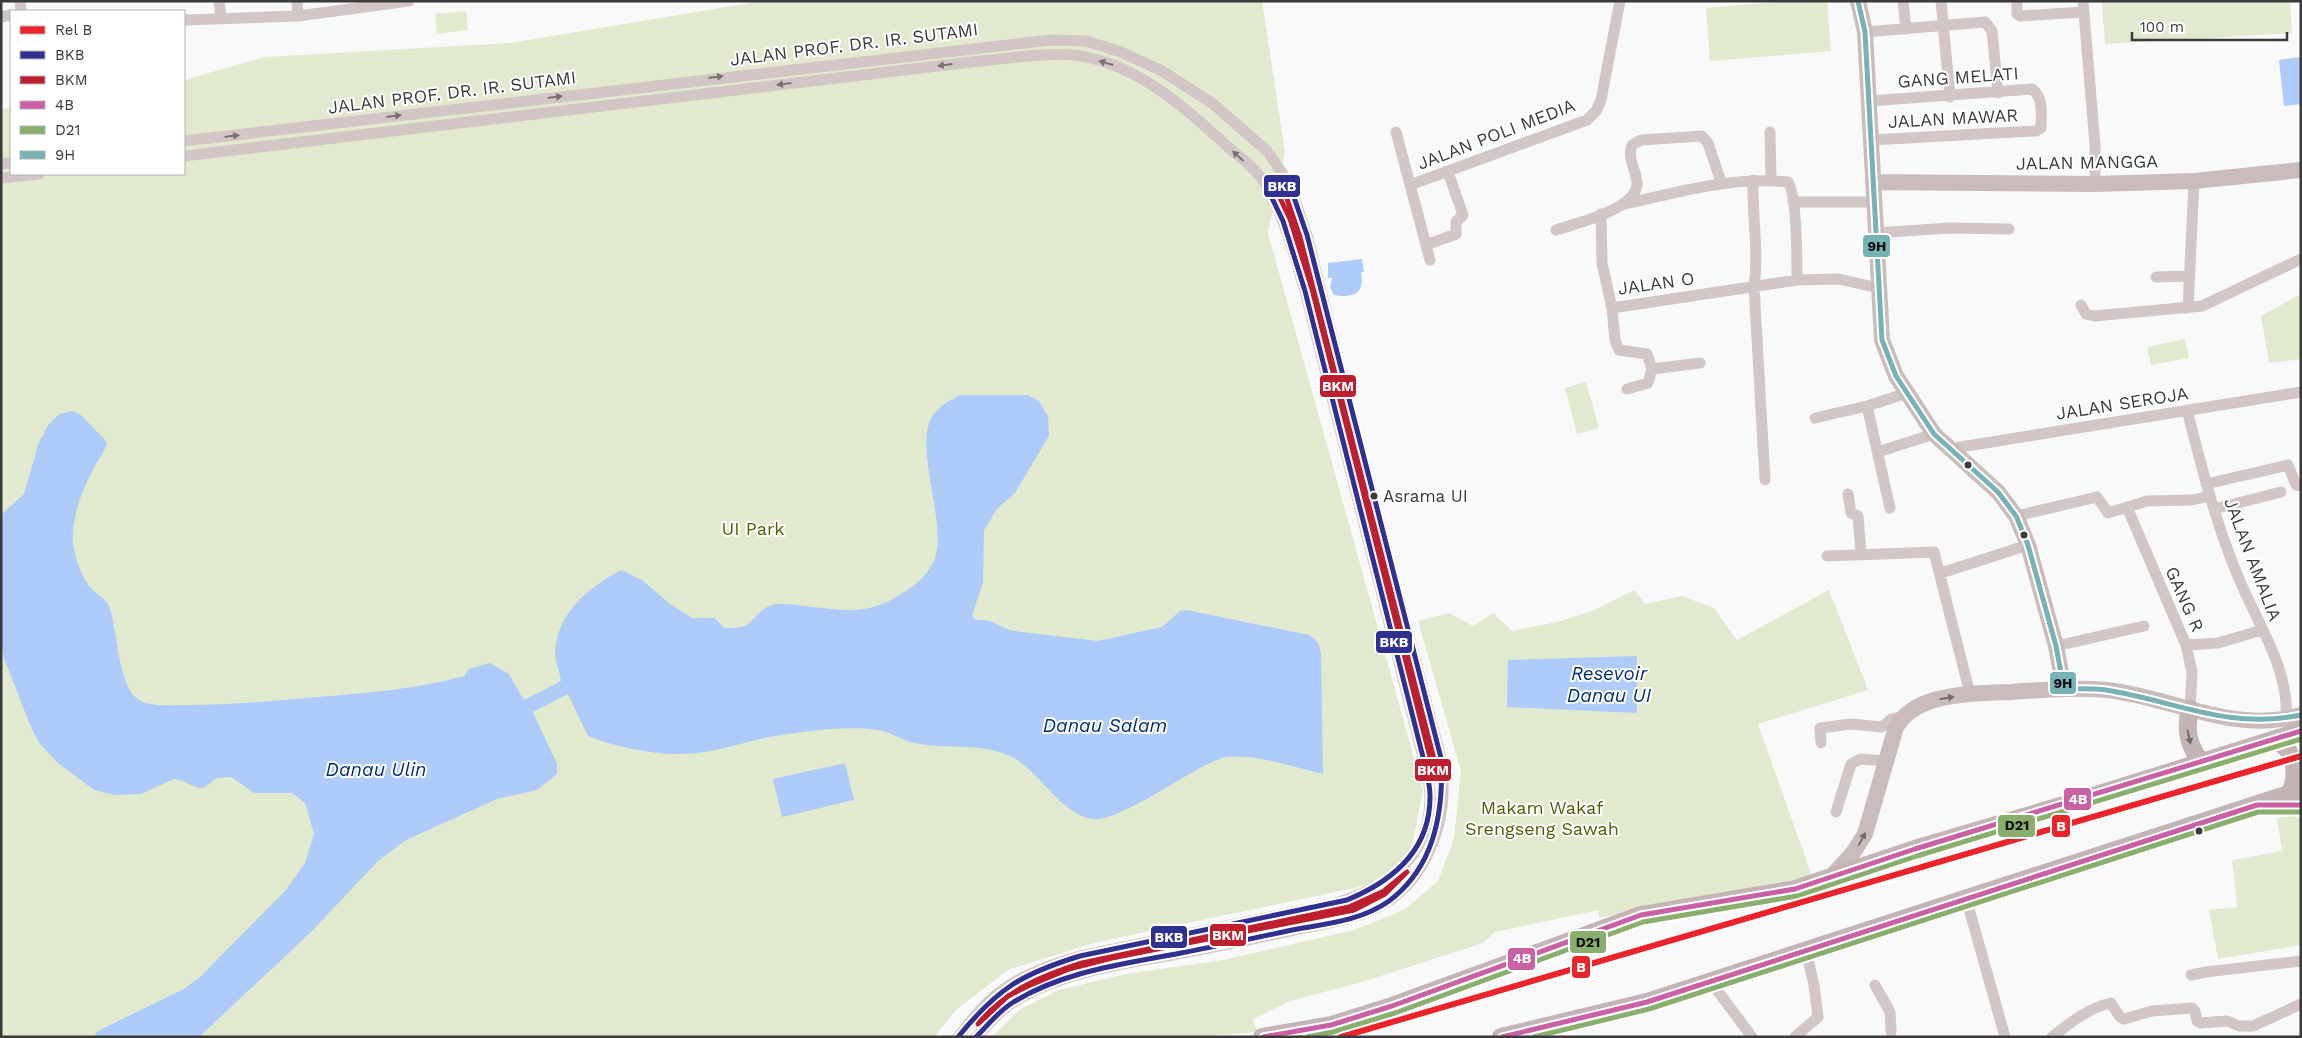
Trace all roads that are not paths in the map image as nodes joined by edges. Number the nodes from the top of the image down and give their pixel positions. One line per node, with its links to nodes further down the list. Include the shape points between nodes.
1 (219, 1): 13 (street)
2 (297, 1): 12 (street)
3 (409, 1): 12 (street)
4 (1620, 1): 28 (street, JALAN POLI MEDIA, via 1601,100 1596,111 1586,120)
5 (1858, 1): 17 (street)
6 (1903, 1): 16 (street)
7 (1941, 1): 15 (street)
8 (2017, 1): 11 (street, via 2018,15)
9 (2055, 1): 11 (street)
10 (2083, 7): 11 (street); 37 (street, via 2095,145)
11 (2056, 13)
12 (298, 16): 13 (street)
13 (221, 17): 14 (street)
14 (185, 20)
15 (1943, 26): 16 (street); 18 (street, via 1985,22 1992,30); 19 (street)
16 (1906, 29): 17 (street)
17 (1865, 32): 20 (street)
18 (1998, 93): 19 (street, GANG MELATI); 21 (street, GANG MELATI, via 2032,89 2038,93 2041,120)
19 (1950, 97): 20 (street, GANG MELATI)
20 (1868, 101): 24 (street)
21 (2036, 131): 24 (street, JALAN MAWAR)
22 (1396, 132): 38 (street, JALAN POLI MEDIA)
23 (1770, 132): 32 (street)
24 (1871, 140): 35 (street)
25 (185, 141): 36 (street, JALAN PROF. DR. IR. SUTAMI, one-way to 36, via 982,46 1086,41 1121,52 1162,71 1212,103 1267,151)
26 (185, 156): 39 (street, JALAN PROF. DR. IR. SUTAMI, one-way to 26, via 1257,173 1200,121 1154,86 1114,66 1080,56 1035,56 963,63)
27 (2301, 170): 33 (street, JALAN MANGGA)
28 (1448, 172): 38 (street, JALAN POLI MEDIA); 47 (street, via 1463,215 1456,222 1456,234)
29 (30, 175): 30 (street)
30 (1, 178)
31 (1753, 180): 32 (street); 34 (street); 53 (street)
32 (1771, 180): 40 (street, via 1788,182)
33 (2194, 181): 37 (street, JALAN MANGGA); 50 (street)
34 (1721, 182): 42 (street); 42 (street, via 1702,136 1640,140 1629,151 1637,184 1635,195)
35 (1873, 182): 37 (street, JALAN MANGGA); 41 (street)
36 (1289, 183): 39 (street); 87 (street, JALAN PROF. DR. IR. SUTAMI, via 1307,235)
37 (2095, 184)
38 (1410, 185): 47 (street)
39 (1269, 192): 88 (street, JALAN PROF. DR. IR. SUTAMI, via 1283,220 1305,291)
40 (1794, 202): 41 (street); 52 (street)
41 (1874, 202): 46 (street)
42 (1625, 204): 43 (street)
43 (1601, 214): 45 (street); 56 (street, JALAN O, via 1602,263)
44 (2009, 229): 46 (street, via 1950,228)
45 (1556, 230)
46 (1875, 233): 54 (street)
47 (1426, 245): 49 (street)
48 (2301, 259): 57 (street, via 2202,306)
49 (1430, 260)
50 (2190, 276): 51 (street); 57 (street)
51 (2156, 278)
52 (1797, 280): 53 (street, JALAN O); 54 (street, JALAN O, via 1839,279)
53 (1754, 286): 56 (street, JALAN O); 69 (street)
54 (1878, 288): 62 (street, via 1882,340 1894,373)
55 (2081, 305): 57 (street, via 2086,314 2094,316)
56 (1612, 308): 59 (street, via 1615,340 1620,350 1647,354)
57 (2188, 308)
58 (1700, 363): 59 (street)
59 (1652, 369): 60 (street, via 1648,383)
60 (1627, 389)
61 (2301, 392): 64 (street, JALAN SEROJA)
62 (1907, 393): 63 (street); 66 (street)
63 (1867, 406): 65 (street); 76 (street)
64 (2187, 410): 67 (street, JALAN SEROJA); 70 (street, JALAN AMALIA)
65 (1815, 418)
66 (1934, 434): 67 (street); 68 (street)
67 (1948, 449): 78 (street, via 1998,492)
68 (1884, 450)
69 (1765, 480)
70 (2206, 484): 71 (street, via 2288,465 2296,485); 74 (street, JALAN AMALIA)
71 (2301, 486)
72 (2281, 492): 77 (street)
73 (1848, 494): 80 (street, via 1851,513 1858,516)
74 (2210, 496): 75 (street); 77 (street, JALAN AMALIA)
75 (2127, 507): 78 (street, via 2108,513 2097,498); 85 (street, GANG R)
76 (1890, 508)
77 (2214, 509): 84 (street, JALAN AMALIA, via 2236,574)
78 (2016, 516): 79 (street)
79 (2028, 545): 82 (street); 86 (street)
80 (1861, 554): 81 (street); 82 (street, via 1933,551)
81 (1827, 556)
82 (1941, 573): 90 (street)
83 (2144, 626): 86 (street)
84 (2262, 630): 85 (street, via 2218,643); 93 (street, JALAN AMALIA, via 2282,678 2287,708)
85 (2186, 645): 91 (street, GANG R, via 2192,672)
86 (2056, 646): 89 (street)
87 (1414, 656): 88 (street); 108 (street, JALAN PROF. DR. IR. SUTAMI, via 1441,758 1442,808 1432,846 1404,889 1381,906 1352,918 1126,963)
88 (1398, 660): 105 (street, JALAN PROF. DR. IR. SUTAMI, via 1424,761 1430,798 1420,843 1406,864 1377,887 1347,900)
89 (2064, 689): 90 (street); 91 (street, via 2107,690)
90 (1970, 694): 92 (street, one-way to 90, via 1929,702)
91 (2190, 709): 93 (street, via 2237,720); 98 (main road, one-way to 98, via 2187,720 2189,742)
92 (1903, 717): 96 (street, via 1891,719 1882,727 1851,724 1820,728); 97 (street, via 1893,733)
93 (2293, 717)
94 (2301, 730): 95 (main road)
95 (2270, 740): 98 (main road); 99 (main road, via 2280,744 2292,759)
96 (1821, 743)
97 (1886, 761): 100 (street, via 1860,759 1851,764); 101 (street, one-way to 97, via 1865,834)
98 (2201, 762): 101 (main road)
99 (2297, 796): 102 (main road, via 2257,805)
100 (1836, 812)
101 (1831, 877): 114 (main road, via 1773,894 1641,915 1392,1006 1331,1025)
102 (1966, 898): 103 (main road); 118 (street)
103 (1806, 951): 107 (main road); 117 (street, via 1818,1017)
104 (2301, 962): 106 (street)
105 (1047, 965): 108 (street); 112 (street, JALAN PROF. DR. IR. SUTAMI, via 998,993)
106 (2192, 975)
107 (1711, 982): 115 (main road, via 1647,1002); 116 (street)
108 (1054, 983): 113 (street, JALAN PROF. DR. IR. SUTAMI, via 1011,1004)
109 (1875, 985): 111 (street, via 1888,1008)
110 (2301, 1004): 119 (street, via 2253,1026 2239,1026 2228,1021 2197,1021 2196,1011 2192,1008 2152,1011 2124,1019 2111,1003 2086,1013)
111 (1892, 1032)
112 (959, 1036)
113 (976, 1037)
114 (1262, 1037)
115 (1501, 1037)
116 (1752, 1037)
117 (1794, 1037)
118 (2005, 1037)
119 (2052, 1037)

